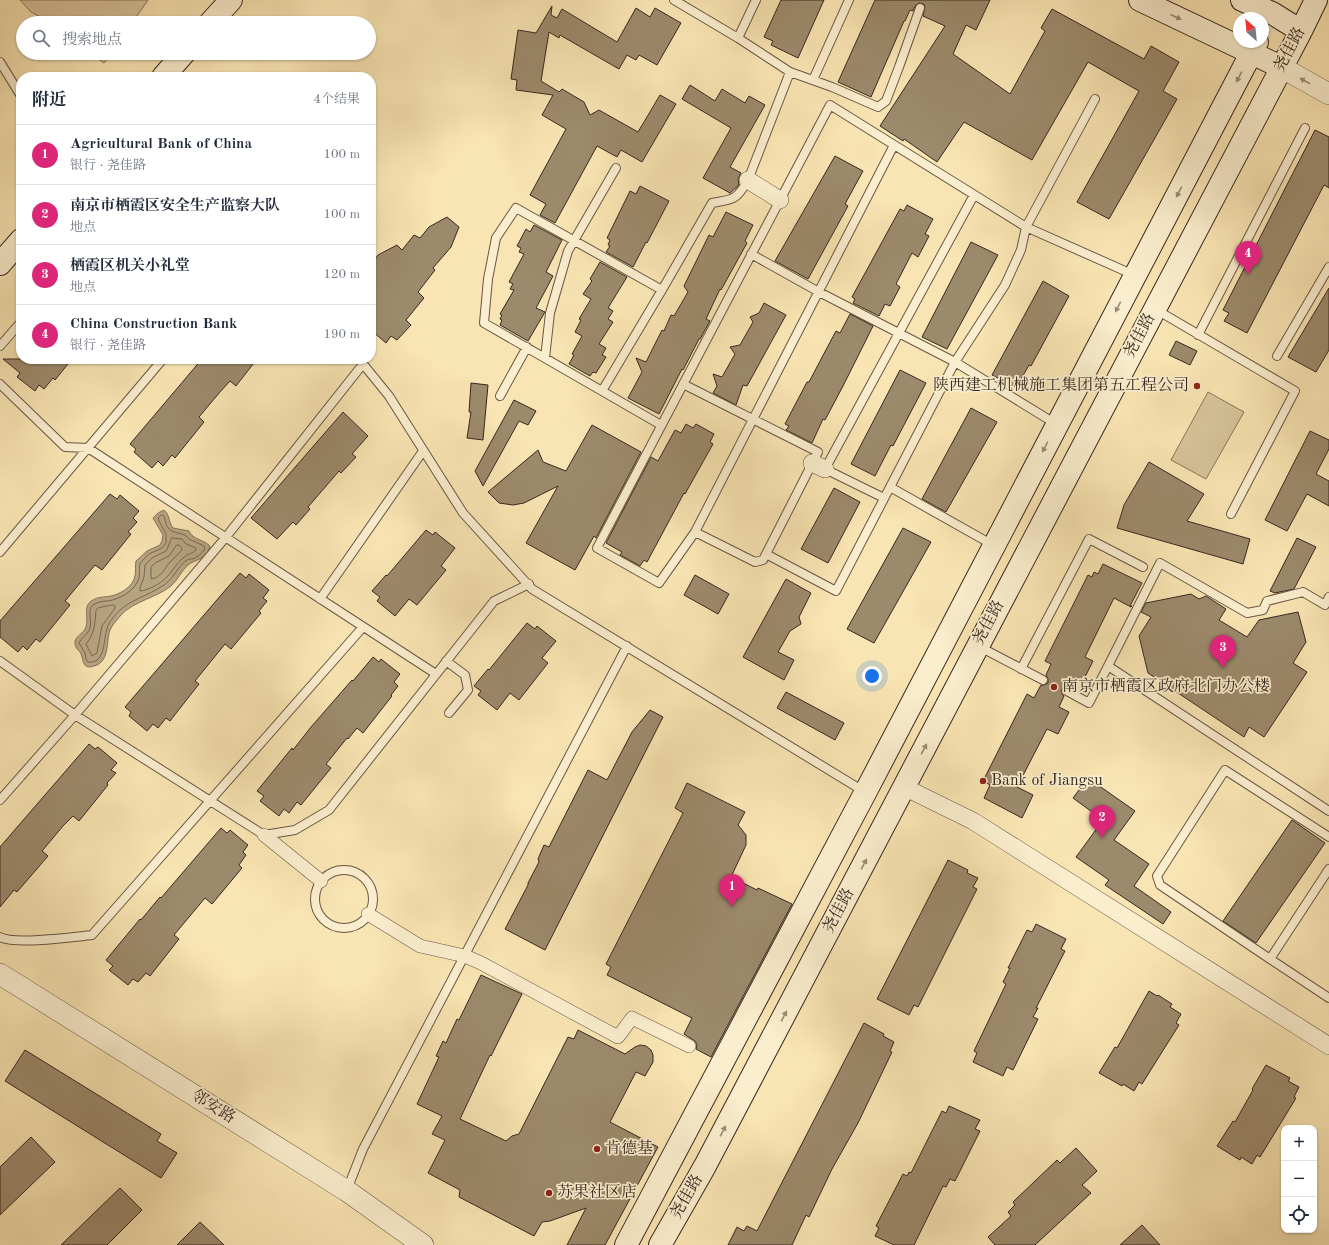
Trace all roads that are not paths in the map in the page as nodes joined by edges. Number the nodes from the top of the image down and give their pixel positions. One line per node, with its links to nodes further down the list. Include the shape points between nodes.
1 (231, 0): 10 (main road)
2 (674, 0): 12 (lane)
3 (756, 0): 12 (lane)
4 (849, 0): 21 (lane)
5 (1140, 0): 13 (main road, one-way to 13)
6 (1242, 0): 9 (main road)
7 (1316, 0): 11 (main road, 尧佳路)
8 (920, 8): 21 (lane, via 886,101 878,107)
9 (1271, 15): 11 (main road)
10 (216, 16)
11 (1301, 31): 18 (main road, 尧佳路)
12 (738, 38): 20 (lane)
13 (1233, 38)
14 (1253, 48): 37 (main road, 尧佳路, one-way to 37)
15 (1255, 48): 18 (main road)
16 (178, 60): 19 (main road)
17 (0, 62): 22 (lane)
18 (1281, 67): 23 (street, one-way to 18); 40 (main road, 尧佳路)
19 (167, 72)
20 (790, 72): 21 (lane); 28 (lane)
21 (813, 80)
22 (16, 88)
23 (1329, 94)
24 (1095, 99): 31 (lane)
25 (1305, 128): 43 (lane)
26 (894, 145): 29 (lane); 30 (lane, via 830,105); 39 (lane)
27 (616, 168): 32 (lane)
28 (748, 180): 30 (street); 38 (lane, via 734,199 712,203)
29 (974, 195): 31 (lane); 42 (lane)
30 (780, 200): 34 (lane)
31 (1026, 227): 37 (lane); 48 (lane, via 1021,250 1005,286)
32 (574, 240): 38 (lane); 45 (lane, via 516,208 496,238 488,279 484,323); 47 (lane, via 568,251 550,313)
33 (16, 246): 35 (main road)
34 (751, 254): 39 (lane); 53 (lane)
35 (0, 264)
36 (1329, 266): 46 (lane)
37 (1135, 275): 58 (main road, 尧佳路, one-way to 58)
38 (662, 290): 54 (lane)
39 (819, 292): 42 (lane); 56 (lane)
40 (1154, 309): 43 (lane); 76 (main road, 尧佳路)
41 (16, 328): 44 (lane)
42 (899, 332): 48 (lane); 61 (lane)
43 (1198, 335): 64 (lane, via 1296,391)
44 (0, 346)
45 (527, 348): 47 (lane); 55 (lane)
46 (1277, 356)
47 (545, 358): 54 (lane)
48 (955, 362): 58 (lane); 62 (lane)
49 (159, 364): 59 (lane)
50 (359, 364): 66 (lane)
51 (363, 364): 60 (lane, via 389,396)
52 (0, 384): 59 (lane, via 65,447)
53 (683, 384): 56 (lane); 57 (lane)
54 (602, 391): 57 (lane)
55 (500, 396)
56 (753, 420): 61 (lane, via 818,452); 65 (lane)
57 (661, 425): 65 (lane, via 597,548 659,583)
58 (1057, 425): 67 (main road, 尧佳路, one-way to 67)
59 (88, 448): 66 (lane); 68 (lane)
60 (423, 451): 71 (lane, via 463,513); 73 (lane)
61 (818, 466): 63 (lane); 69 (lane)
62 (890, 487): 63 (lane); 67 (lane)
63 (884, 498): 69 (lane, via 836,591)
64 (1231, 514)
65 (694, 532): 69 (lane, via 755,562 763,560)
66 (226, 537): 73 (lane); 85 (lane)
67 (994, 546): 87 (main road, 尧佳路)
68 (0, 552)
69 (766, 554)
70 (1143, 567): 80 (lane, via 1089,539)
71 (529, 584): 75 (lane, via 532,589); 78 (lane, via 494,601)
72 (1329, 597): 79 (lane, via 1325,605 1303,592 1267,601 1263,610 1247,613 1160,563)
73 (320, 599): 74 (lane)
74 (363, 627): 81 (lane); 89 (lane)
75 (627, 646): 87 (lane); 97 (lane)
76 (978, 646): 80 (lane); 86 (main road, 尧佳路, one-way to 76)
77 (0, 660): 85 (lane)
78 (446, 662): 81 (lane); 84 (lane, via 465,675 468,690)
79 (1108, 666): 83 (lane, via 1089,703); 90 (lane)
80 (1021, 669): 82 (lane)
81 (436, 674): 91 (lane, via 329,810 295,830)
82 (1043, 680)
83 (1066, 691)
84 (449, 713)
85 (75, 715): 88 (lane); 89 (lane)
86 (904, 787): 102 (street, via 973,821); 106 (main road, 尧佳路, one-way to 86, via 705,1166)
87 (865, 793): 105 (main road, 尧佳路)
88 (0, 800)
89 (210, 800): 91 (lane); 96 (lane, via 92,935 24,941 4,940)
90 (1329, 811)
91 (264, 834): 94 (street)
92 (1329, 837): 98 (lane, via 1225,770 1157,876 1160,885)
93 (1329, 869): 98 (lane)
94 (321, 881): 95 (lane, via 331,872 340,870 353,871 364,878 372,894); 95 (lane, via 315,893 315,902 317,911 330,924 348,927 357,924)
95 (368, 914): 97 (street, via 420,946)
96 (0, 937)
97 (465, 956): 101 (street, via 618,1037 632,1018); 103 (lane, via 363,1149)
98 (1270, 959): 100 (lane)
99 (0, 974): 103 (street, 邻安路)
100 (1329, 998)
101 (689, 1046)
102 (1329, 1046)
103 (347, 1191): 104 (street, 邻安路)
104 (423, 1245)
105 (626, 1245)
106 (660, 1245)

